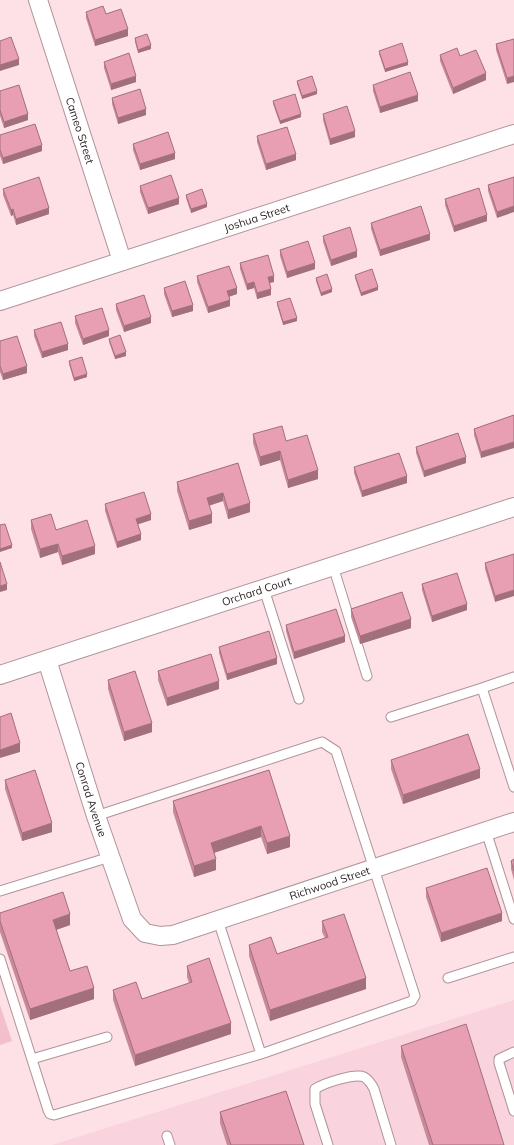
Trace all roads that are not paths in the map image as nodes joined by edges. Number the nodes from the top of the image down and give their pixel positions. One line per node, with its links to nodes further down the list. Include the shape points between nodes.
1 (38, 0): 3 (street, Cameo Street)
2 (514, 134): 3 (street, Joshua Street)
3 (122, 261): 4 (street, Joshua Street)
4 (0, 301)
5 (514, 507): 6 (street, Orchard Court)
6 (333, 566): 7 (street, Orchard Court); 10 (lane)
7 (264, 589): 8 (street, Orchard Court); 13 (lane)
8 (47, 660): 9 (street, Orchard Court); 16 (street, Conrad Avenue)
9 (0, 675)
10 (367, 676)
11 (514, 677): 12 (lane)
12 (482, 688): 14 (lane); 15 (lane)
13 (299, 699)
14 (391, 717)
15 (514, 787)
16 (96, 816): 19 (street, Conrad Avenue); 20 (lane, via 322,742 336,751)
17 (514, 822): 18 (street, Richwood Street)
18 (486, 831): 20 (street, Richwood Street); 22 (lane)
19 (110, 857): 21 (lane); 24 (street, Conrad Avenue, via 132,919)
20 (374, 868): 23 (street, Richwood Street); 30 (lane, via 415,996 412,1001)
21 (0, 891)
22 (514, 919)
23 (218, 920): 24 (street, Richwood Street, via 173,935 160,936); 30 (lane)
24 (145, 932)
25 (514, 957): 27 (lane)
26 (0, 959): 31 (lane)
27 (448, 978)
28 (107, 1037): 31 (lane)
29 (514, 1052): 32 (lane, via 499,1059)
30 (261, 1054): 31 (lane, via 54,1115 48,1110)
31 (32, 1059)
32 (514, 1111)
33 (328, 1145): 34 (lane, via 315,1104 315,1089 354,1076 363,1077 374,1089)
34 (391, 1145)

